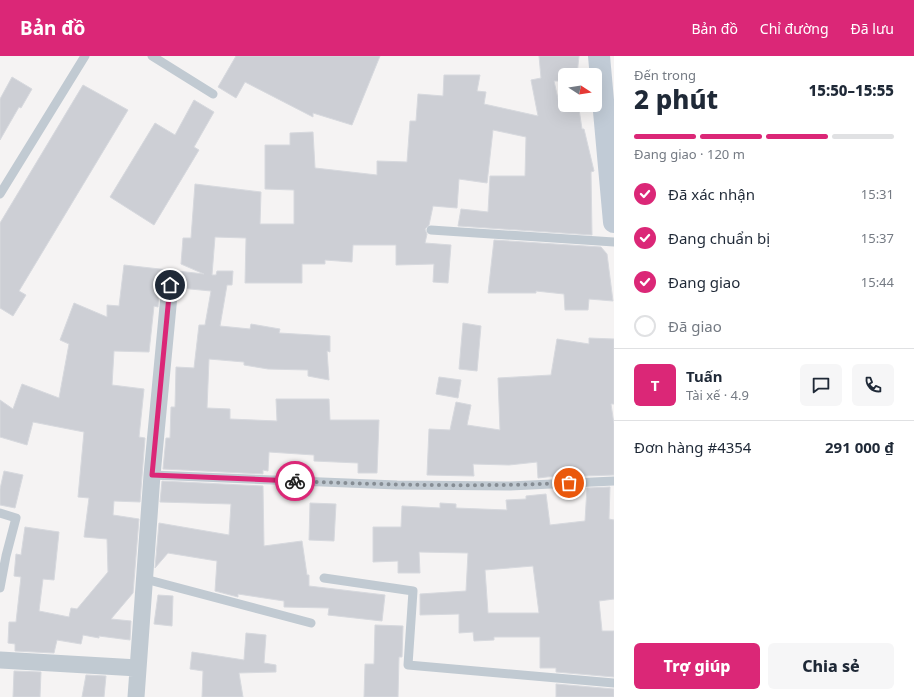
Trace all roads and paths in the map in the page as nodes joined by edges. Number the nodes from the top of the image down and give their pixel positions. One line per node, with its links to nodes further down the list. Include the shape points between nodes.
1 (85, 56): 5 (lane)
2 (152, 56): 4 (lane)
3 (599, 56): 6 (street)
4 (213, 94)
5 (0, 194)
6 (614, 222)
7 (431, 230): 8 (lane)
8 (614, 242)
9 (170, 285): 10 (street)
10 (152, 475): 11 (lane, via 397,485 510,486); 14 (street)
11 (614, 481)
12 (0, 513): 15 (lane, via 16,518)
13 (324, 578): 19 (lane, via 413,591 408,665)
14 (145, 579): 16 (lane); 18 (street)
15 (0, 588)
16 (311, 623)
17 (0, 660): 18 (street)
18 (138, 668): 20 (street)
19 (614, 683)
20 (136, 697)

